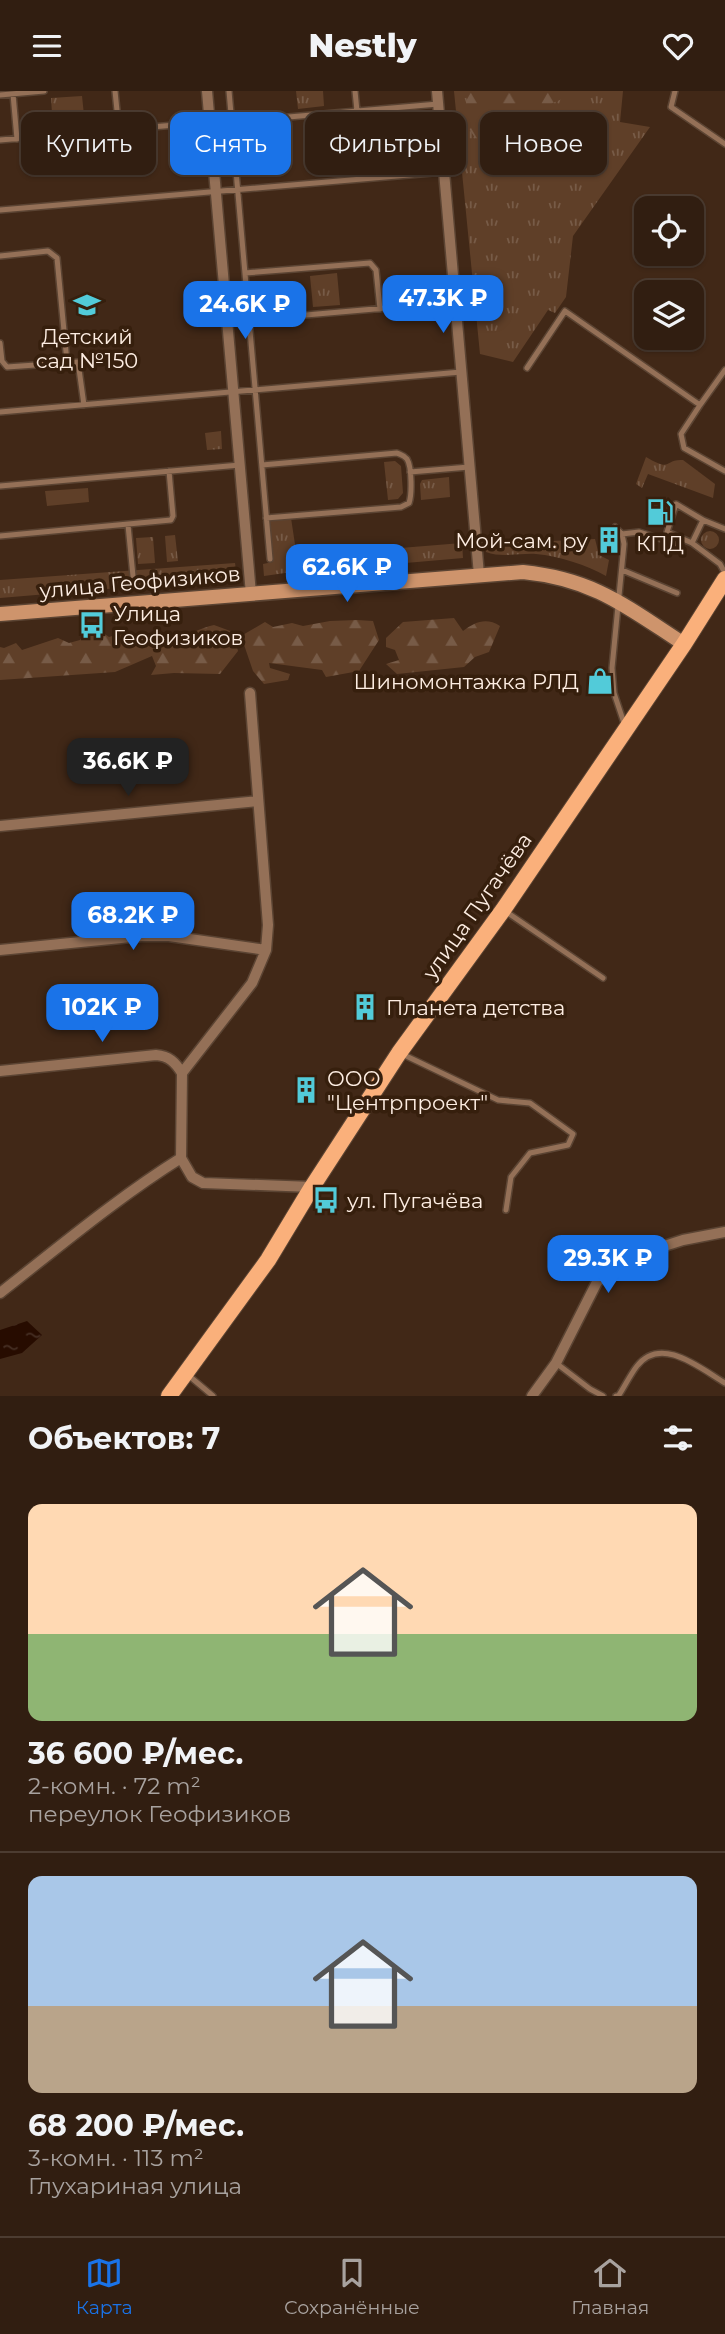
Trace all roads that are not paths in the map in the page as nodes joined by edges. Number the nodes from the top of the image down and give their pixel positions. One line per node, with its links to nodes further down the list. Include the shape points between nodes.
1 (44, 91): 8 (lane)
2 (115, 91): 12 (lane)
3 (207, 91): 13 (street)
4 (229, 91): 14 (lane)
5 (355, 91): 11 (lane)
6 (437, 91): 10 (street)
7 (675, 91): 20 (lane, via 671,107)
8 (13, 94): 9 (lane); 17 (lane)
9 (0, 95)
10 (438, 104): 11 (lane); 15 (street)
11 (357, 111): 16 (lane)
12 (117, 112)
13 (209, 112)
14 (231, 112)
15 (439, 112)
16 (291, 117)
17 (17, 139): 18 (lane); 19 (lane)
18 (21, 139)
19 (0, 140)
20 (725, 144)
21 (215, 175): 26 (street)
22 (237, 175): 25 (lane)
23 (401, 175): 25 (lane)
24 (444, 175): 30 (street)
25 (238, 190): 26 (lane); 29 (lane)
26 (216, 191): 27 (lane); 39 (street)
27 (0, 210)
28 (0, 255): 34 (lane, via 48,251 57,258)
29 (245, 273): 31 (lane, via 370,263 377,273); 32 (lane)
30 (456, 302): 31 (lane); 37 (street)
31 (380, 309): 32 (lane)
32 (249, 320): 38 (lane)
33 (0, 343): 34 (lane, via 7,367)
34 (67, 362): 40 (lane, via 79,364)
35 (527, 368): 41 (lane, via 565,311)
36 (725, 370): 41 (lane)
37 (461, 372): 38 (lane); 45 (street)
38 (255, 390): 39 (lane); 44 (lane)
39 (234, 392): 40 (lane); 43 (street)
40 (84, 405): 42 (lane)
41 (700, 405): 47 (lane, via 681,434 684,448)
42 (0, 412)
43 (240, 465): 46 (lane); 66 (street)
44 (262, 465): 48 (lane, via 397,453 406,458); 50 (lane)
45 (470, 467): 48 (lane); 62 (street)
46 (169, 471): 49 (lane); 52 (lane, via 173,518)
47 (725, 471)
48 (410, 472): 50 (lane, via 412,496 406,506)
49 (0, 486)
50 (267, 518): 59 (lane)
51 (703, 520): 54 (lane); 57 (lane); 57 (lane, via 676,504 667,532)
52 (128, 525): 56 (lane); 63 (lane)
53 (615, 527): 55 (lane)
54 (725, 529)
55 (622, 534): 58 (lane, via 639,532); 60 (lane)
56 (0, 536)
57 (692, 543): 61 (lane)
58 (680, 545)
59 (270, 559)
60 (622, 570): 65 (lane); 67 (lane)
61 (725, 573)
62 (480, 575): 66 (street, улица Геофизиков); 67 (street, улица Геофизиков, via 523,572 558,577)
63 (133, 576)
64 (725, 579): 69 (main road, улица Пугачёва)
65 (677, 593)
66 (251, 594): 68 (street, улица Геофизиков)
67 (619, 601): 69 (street, улица Геофизиков); 71 (lane, via 612,668 614,693)
68 (0, 614)
69 (684, 644): 71 (main road, улица Пугачёва)
70 (250, 693): 72 (street)
71 (626, 730): 74 (main road, улица Пугачёва)
72 (258, 801): 73 (street); 76 (street)
73 (0, 826)
74 (503, 910): 77 (lane); 78 (main road, улица Пугачёва)
75 (0, 950): 76 (street, via 141,936)
76 (266, 950): 80 (street, via 252,983)
77 (603, 978)
78 (399, 1053): 82 (main road, улица Пугачёва); 83 (lane, via 498,1100 530,1103 573,1135 568,1145 530,1153 511,1177)
79 (0, 1071): 80 (street, via 156,1055 167,1056)
80 (182, 1073): 81 (street)
81 (181, 1158): 82 (street, via 191,1177 203,1183); 85 (street)
82 (312, 1187): 87 (main road, улица Пугачёва, via 268,1260)
83 (506, 1210)
84 (725, 1232): 86 (street, via 624,1259 597,1282)
85 (0, 1293)
86 (556, 1363): 91 (street); 92 (lane)
87 (186, 1373): 89 (main road, улица Пугачёва); 90 (lane)
88 (725, 1383): 93 (lane, via 676,1355 657,1352 638,1364)
89 (169, 1396)
90 (213, 1396)
91 (533, 1396)
92 (603, 1396)
93 (616, 1396)

